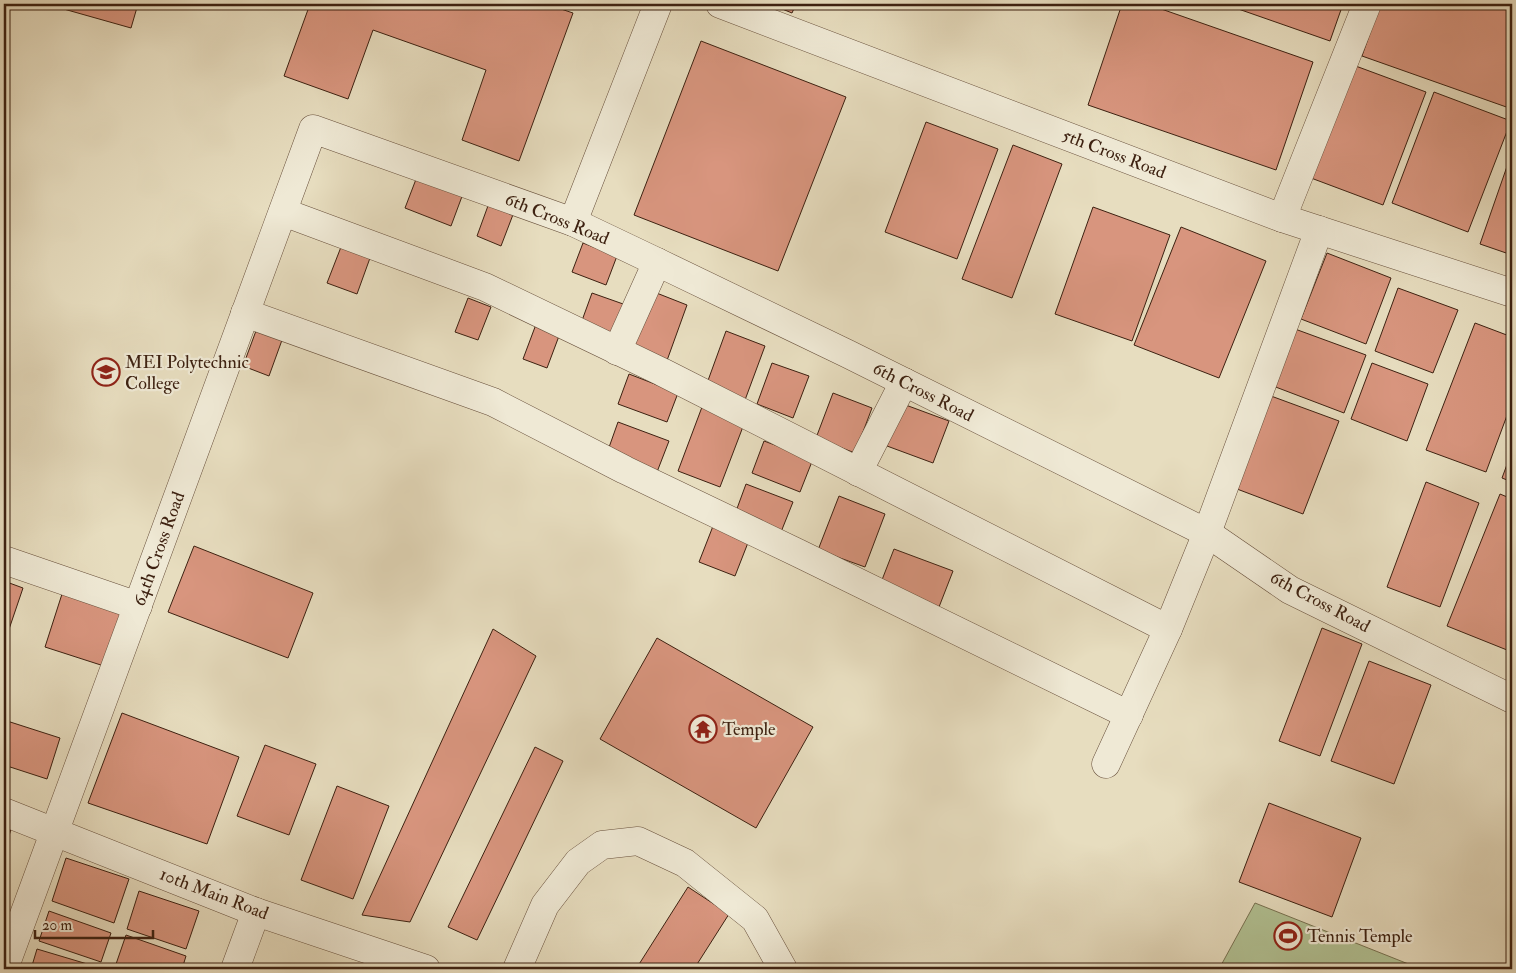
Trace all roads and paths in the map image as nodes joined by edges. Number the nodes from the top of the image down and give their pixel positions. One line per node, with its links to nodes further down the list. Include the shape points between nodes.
1 (658, 4): 7 (street)
2 (720, 4): 6 (street, 5th Cross Road)
3 (1367, 4): 6 (street)
4 (313, 129): 5 (street, 64th Cross Road); 7 (street, 6th Cross Road)
5 (282, 212): 11 (street, 64th Cross Road); 12 (street, via 485,287)
6 (1282, 218): 8 (street, 5th Cross Road)
7 (573, 222): 9 (street, 6th Cross Road)
8 (1319, 230): 10 (street, 5th Cross Road); 15 (street)
9 (657, 262): 12 (street); 13 (street, 6th Cross Road)
10 (1512, 293)
11 (245, 313): 17 (street, 64th Cross Road); 20 (street, via 493,402 625,470)
12 (617, 351): 14 (street)
13 (904, 382): 14 (street); 15 (street, 6th Cross Road)
14 (858, 472): 18 (street)
15 (1207, 533): 18 (street); 19 (street, 6th Cross Road, via 1290,590)
16 (4, 560): 17 (street)
17 (138, 606): 23 (street, 64th Cross Road)
18 (1168, 629): 20 (street)
19 (1512, 699)
20 (1129, 715): 21 (street)
21 (1106, 764)
22 (4, 812): 23 (street, 10th Main Road)
23 (55, 832): 24 (street, 10th Main Road); 25 (street, 64th Cross Road)
24 (256, 912): 26 (street); 27 (street, 10th Main Road)
25 (4, 969)
26 (235, 969)
27 (426, 969)
28 (517, 969): 29 (street, via 545,905 578,862 602,844 638,841 685,863 755,919)
29 (784, 969)

